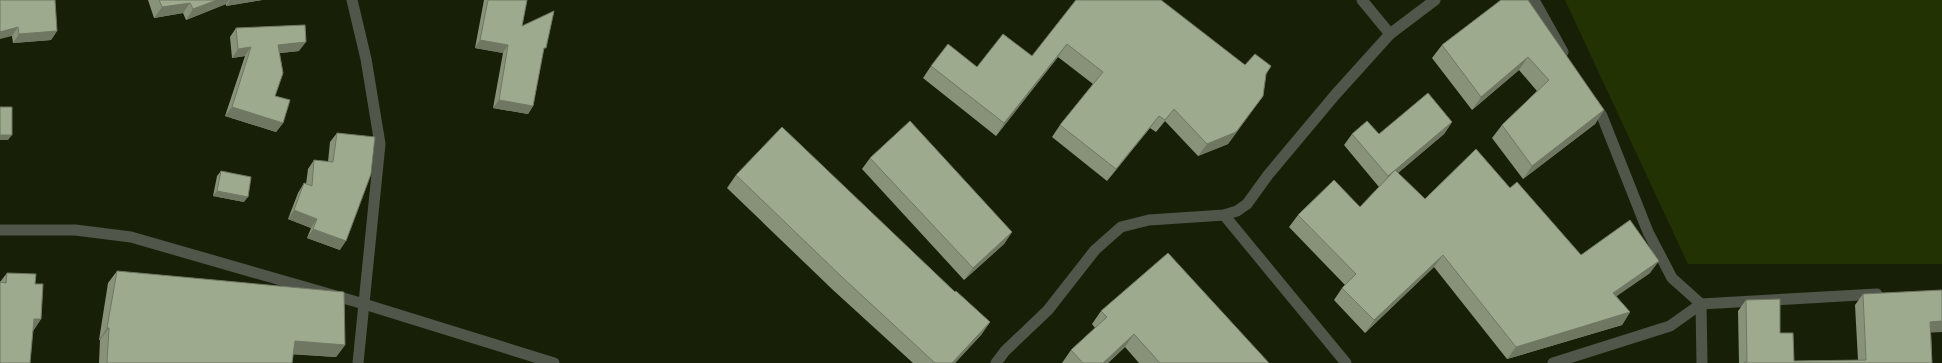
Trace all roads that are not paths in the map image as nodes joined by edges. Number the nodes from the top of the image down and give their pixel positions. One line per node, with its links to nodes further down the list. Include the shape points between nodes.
1 (352, 0): 11 (street, via 366,59 380,144)
2 (1362, 0): 5 (street)
3 (1435, 0): 5 (street)
4 (1534, 0): 6 (street)
5 (1390, 34): 8 (street, via 1268,175 1247,204 1237,211)
6 (1569, 62)
7 (1589, 96): 12 (street, via 1602,116 1648,232 1672,278)
8 (1224, 215): 15 (street, via 1149,220 1121,227 1096,250 1048,310 1005,350); 16 (street)
9 (0, 230): 11 (street, via 75,230 131,237)
10 (1888, 293): 12 (street)
11 (364, 304): 13 (street); 14 (street)
12 (1702, 304): 17 (street, via 1670,326); 18 (street)
13 (358, 363)
14 (554, 363)
15 (996, 363)
16 (1346, 363)
17 (1553, 363)
18 (1702, 363)

